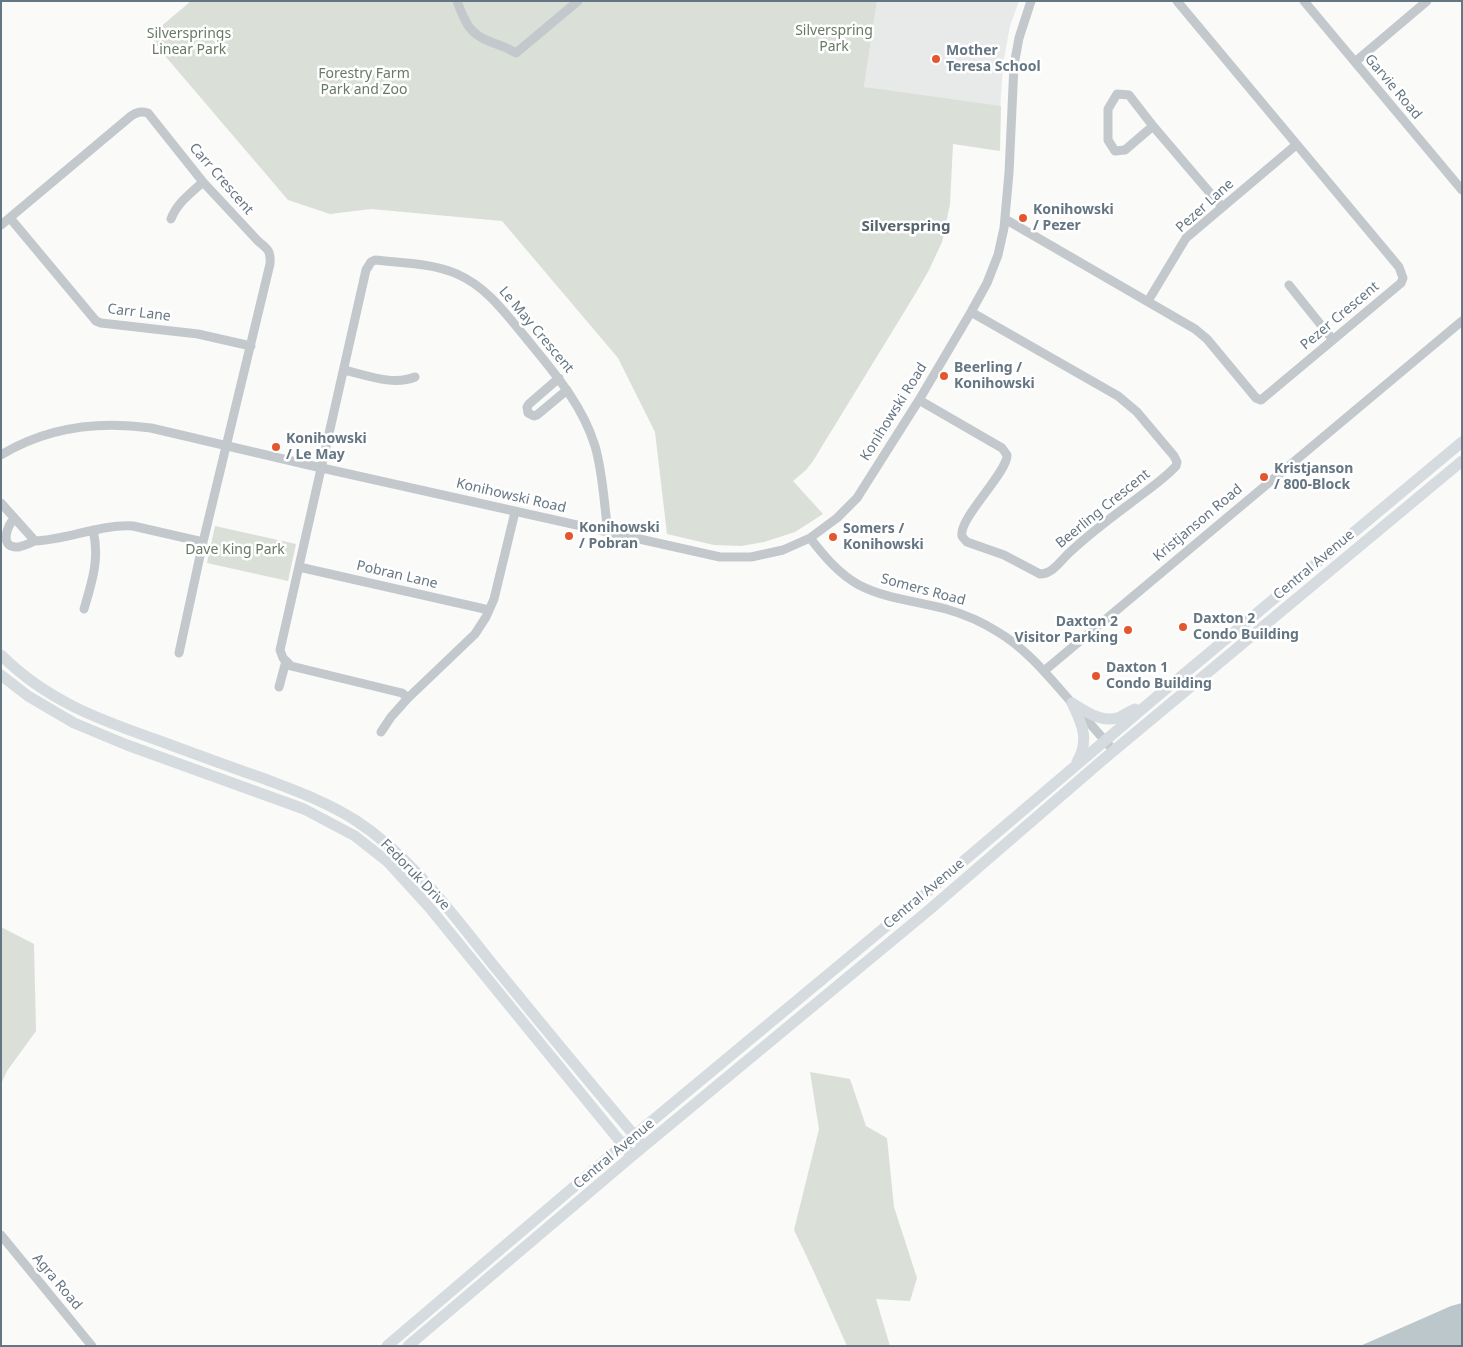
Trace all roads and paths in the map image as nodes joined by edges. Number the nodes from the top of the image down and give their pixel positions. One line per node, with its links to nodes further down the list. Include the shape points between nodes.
1 (457, 1): 2 (street, via 471,31 516,53)
2 (578, 1)
3 (1031, 1): 15 (street, Konihowski Road, via 1014,65)
4 (1177, 1): 9 (street, Pezer Crescent)
5 (1304, 1): 7 (street, Garvie Road)
6 (1427, 1): 7 (street)
7 (1355, 62): 11 (street, Garvie Road)
8 (1153, 126): 8 (street, via 1129,95 1118,94 1108,109 1108,140 1115,150 1125,150); 12 (street)
9 (1296, 145): 12 (street, Pezer Lane); 21 (street, Pezer Crescent, via 1393,260 1403,278)
10 (203, 182): 13 (street, Carr Crescent, via 148,113 137,112); 14 (street, via 181,202); 22 (street, Carr Crescent, via 268,250 270,256)
11 (1462, 190)
12 (1222, 208): 18 (street, Pezer Lane, via 1186,238)
13 (10, 218): 16 (street, Carr Crescent); 22 (street, Carr Lane, via 96,321 213,336)
14 (171, 219)
15 (1004, 219): 18 (street, Pezer Crescent); 19 (street, Konihowski Road, via 998,255)
16 (1, 225)
17 (1289, 285): 21 (street)
18 (1148, 300): 21 (street, Pezer Crescent, via 1207,338 1261,400)
19 (971, 312): 27 (street, Konihowski Road); 27 (street, Beerling Crescent, via 1118,396 1137,412 1174,456 1176,466 1093,532 1051,571 1040,574 964,539 963,527 1006,464 1006,456 1002,448)
20 (1462, 321): 47 (street, Kristjanson Road)
21 (1333, 340)
22 (251, 346): 29 (street, Carr Crescent)
23 (344, 370): 24 (street, via 391,380); 25 (street, Le May Crescent, via 366,270 375,260 440,268 475,283 493,298); 32 (street, Le May Crescent)
24 (415, 378)
25 (559, 378): 26 (street, Le May Crescent); 26 (street, via 529,404 528,413 537,415)
26 (567, 390): 37 (street, Le May Crescent, via 595,446)
27 (919, 400): 38 (street, Konihowski Road, via 857,498)
28 (1462, 442): 51 (main road, Central Avenue)
29 (227, 446): 30 (street, Konihowski Road, via 151,428 94,425 36,438); 32 (street, Konihowski Road); 40 (street, Carr Crescent)
30 (1, 455)
31 (1462, 461): 55 (main road, Central Avenue)
32 (321, 468): 34 (street, Konihowski Road); 41 (street, Le May Crescent)
33 (1, 503): 35 (street)
34 (515, 512): 37 (street, Konihowski Road); 43 (street)
35 (14, 519): 39 (street); 39 (street, via 4,534 8,545 13,548)
36 (93, 530): 39 (street); 40 (street, via 133,526); 42 (street, via 96,568)
37 (608, 532): 38 (street, Konihowski Road, via 720,557 751,557 783,550)
38 (810, 538): 47 (street, Somers Road, via 825,558 858,585 887,596 964,615 1014,643)
39 (34, 541)
40 (203, 542): 44 (street, Carr Crescent)
41 (300, 567): 43 (street, Pobran Lane); 46 (street, Le May Crescent, via 280,650)
42 (84, 609)
43 (489, 610): 50 (street, via 475,634)
44 (179, 653)
45 (1, 655): 57 (main road, Fedoruk Drive, via 40,688 74,707 310,797 338,810 374,834 391,847 453,915)
46 (286, 661): 49 (street); 50 (street, via 291,666 402,693)
47 (1044, 671): 52 (street, Somers Road)
48 (1, 675): 58 (main road, Fedoruk Drive, via 28,696 74,723 304,809 355,836 388,862 429,907)
49 (279, 687)
50 (408, 698): 53 (street)
51 (1154, 699): 52 (main road, via 1109,719 1093,715); 54 (main road, Central Avenue)
52 (1072, 703): 54 (street, Somers Road); 56 (main road, via 1085,741)
53 (381, 732)
54 (1105, 740): 55 (street, Somers Road); 56 (main road, Central Avenue)
55 (1114, 751): 59 (main road, Central Avenue)
56 (1074, 766): 57 (main road, Central Avenue)
57 (634, 1136): 58 (main road, Central Avenue); 59 (main road, Fedoruk Drive)
58 (623, 1145): 60 (main road, Fedoruk Drive); 63 (main road, Central Avenue)
59 (644, 1147): 60 (main road, Central Avenue)
60 (632, 1156): 64 (main road, Central Avenue)
61 (1, 1235): 62 (street, Agra Road)
62 (92, 1346)
63 (387, 1346)
64 (408, 1346)

